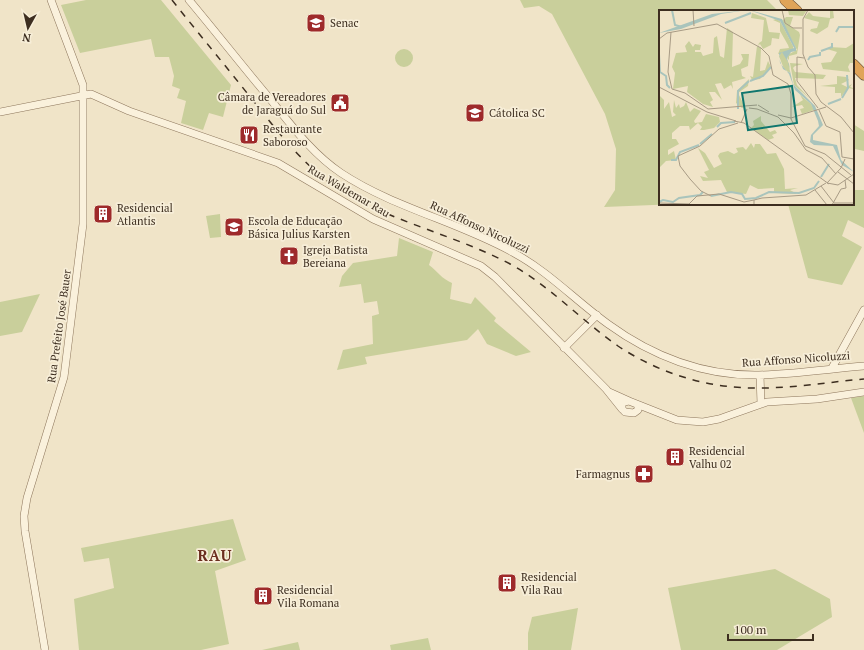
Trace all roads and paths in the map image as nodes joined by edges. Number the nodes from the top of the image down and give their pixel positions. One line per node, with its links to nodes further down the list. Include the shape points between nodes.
1 (51, 0): 7 (street, Rua Prefeito José Bauer, via 81,74)
2 (189, 0): 10 (street, Rua Affonso Nicoluzzi, via 301,137 332,167 376,192 514,253 542,270)
3 (785, 0): 4 (highway)
4 (796, 10)
5 (854, 65): 6 (highway)
6 (864, 75)
7 (84, 94): 8 (street); 11 (street, Rua Waldemar Rau, via 91,94 141,116 278,163 373,219 473,262 495,277); 21 (street, Rua Prefeito José Bauer, via 83,224 68,351 62,386 29,491 24,516)
8 (0, 112)
9 (864, 310): 13 (street)
10 (597, 315): 11 (street); 14 (street, Rua Affonso Nicoluzzi, via 645,348 679,362 714,371)
11 (564, 348): 15 (street, Rua Waldemar Rau)
12 (864, 366): 13 (street, Rua Affonso Nicoluzzi)
13 (832, 368): 14 (street, Rua Affonso Nicoluzzi)
14 (760, 375): 18 (street)
15 (607, 391): 17 (street, Rua Waldemar Rau); 20 (street, Rua Waldemar Rau)
16 (864, 392): 18 (street)
17 (629, 401): 19 (street, Rua Waldemar Rau); 20 (street, via 622,403)
18 (761, 404): 19 (street, via 708,422 682,421)
19 (638, 408): 20 (street, via 627,413)
20 (622, 409)
21 (46, 650)

